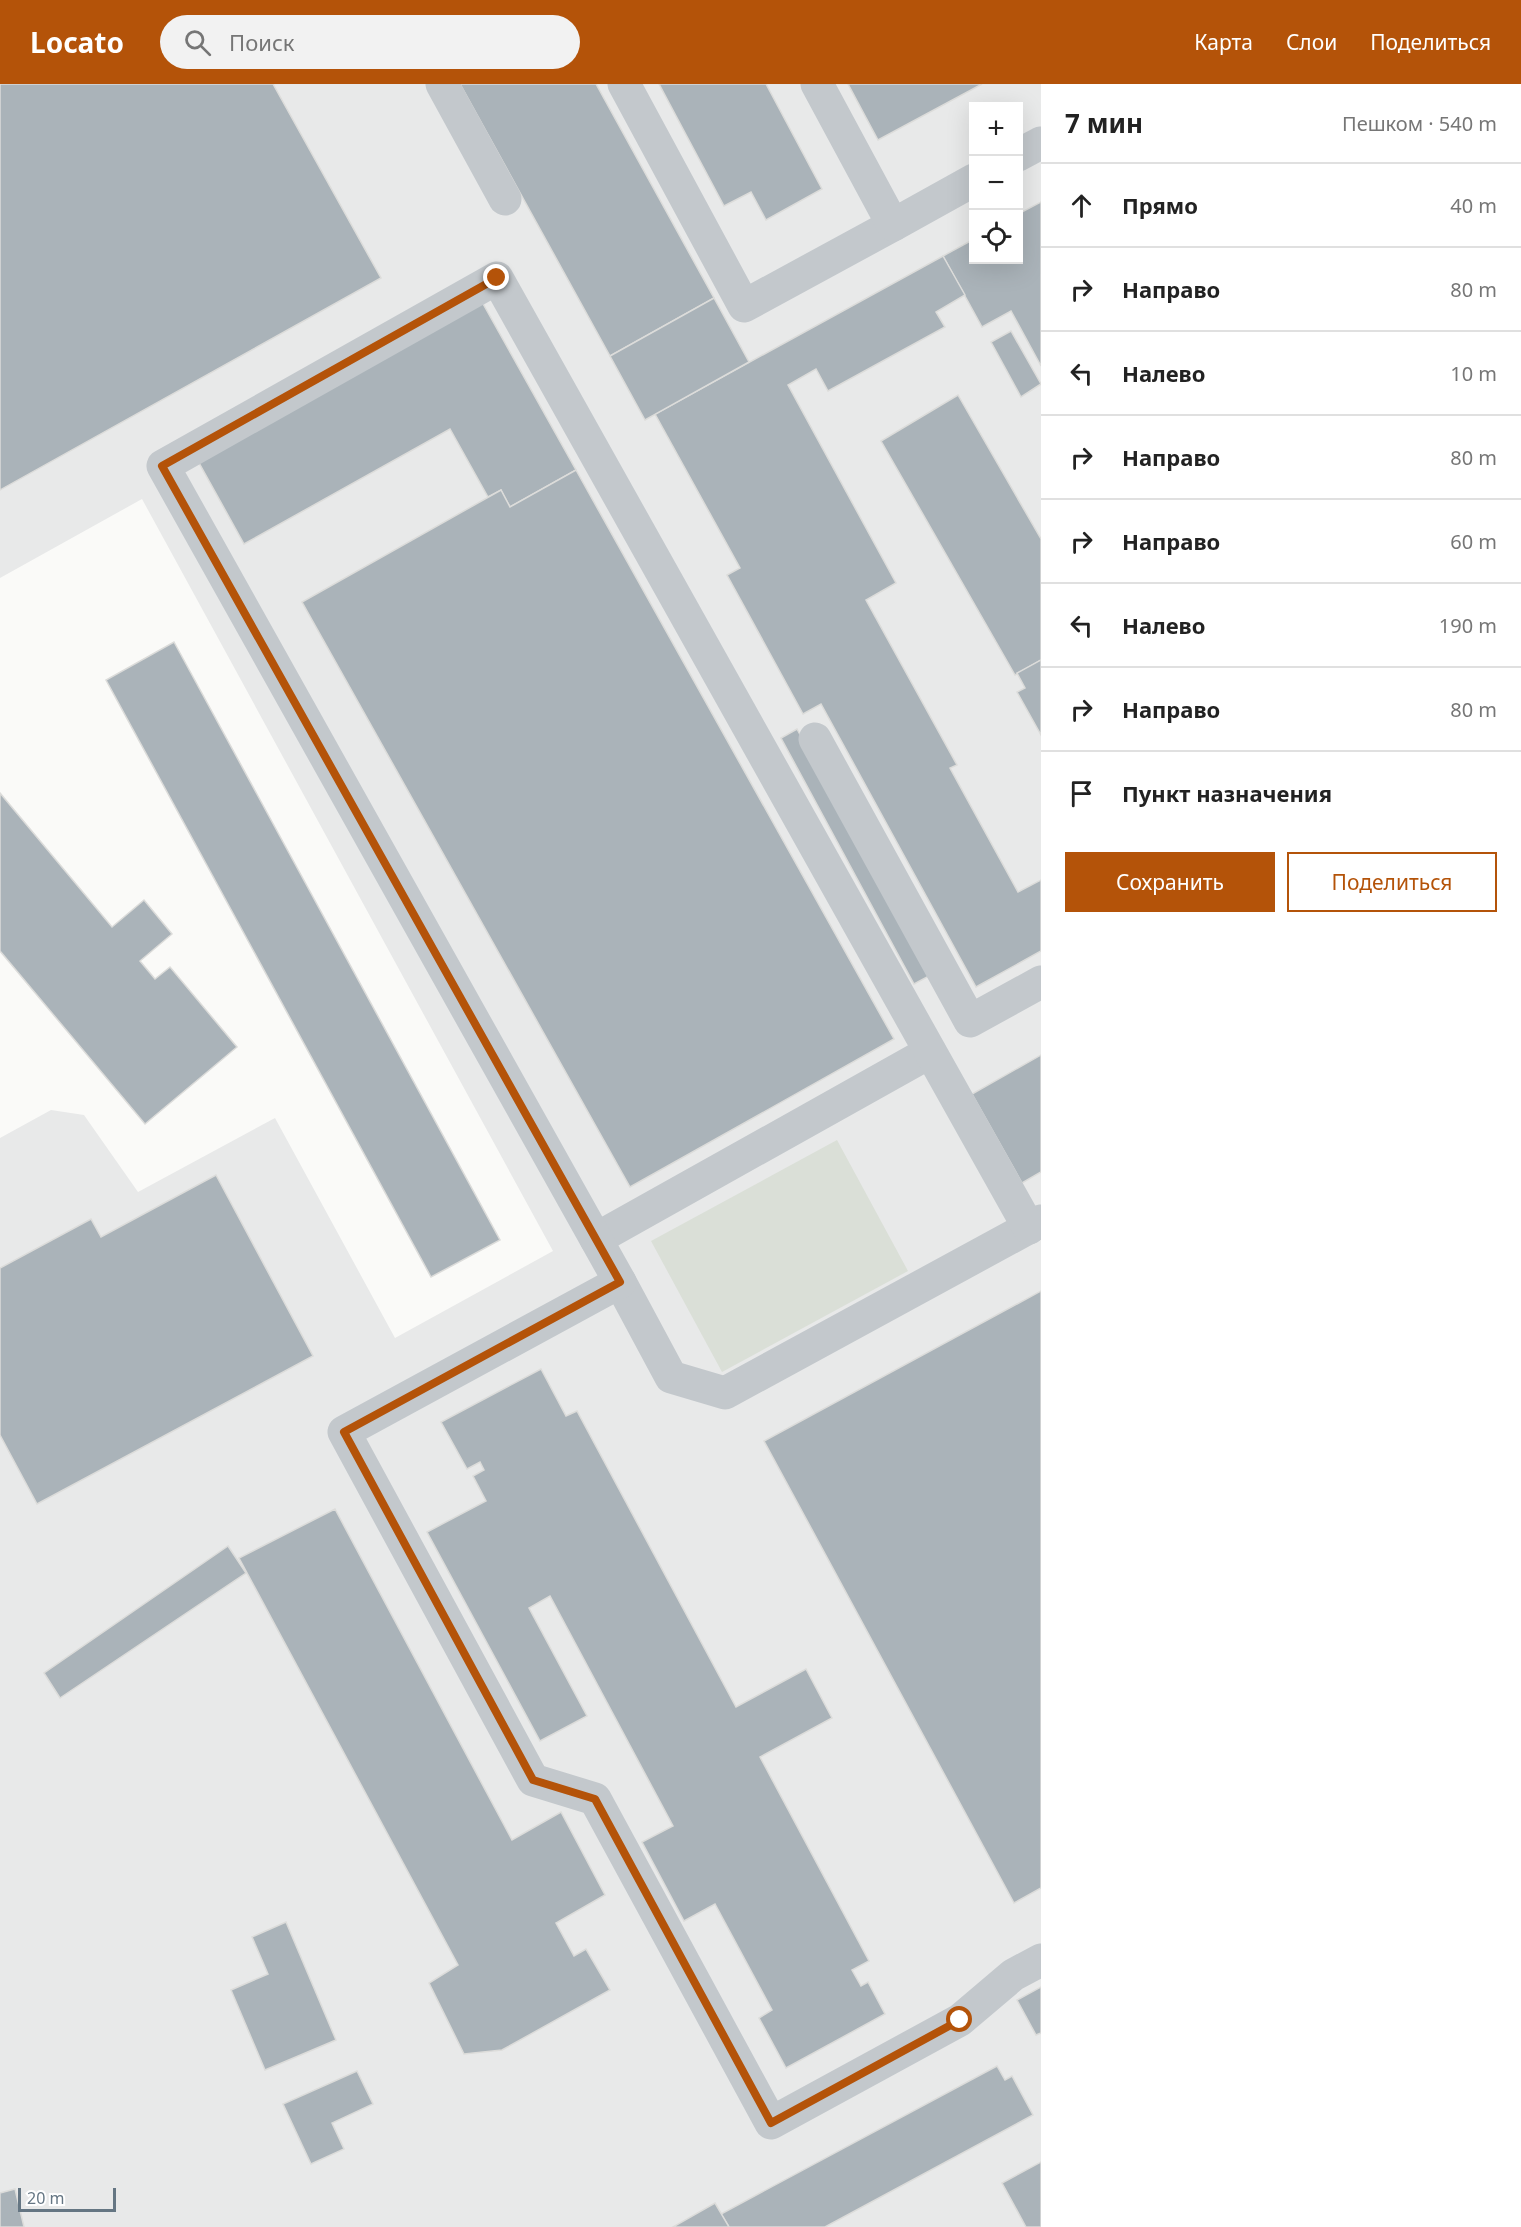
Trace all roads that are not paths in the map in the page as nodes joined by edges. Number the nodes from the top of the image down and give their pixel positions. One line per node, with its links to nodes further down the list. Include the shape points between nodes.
1 (442, 84): 7 (lane)
2 (624, 84): 8 (lane, via 744,306)
3 (817, 84): 8 (lane)
4 (1041, 143): 5 (lane)
5 (1023, 152)
6 (969, 183): 8 (lane)
7 (505, 199)
8 (893, 225)
9 (815, 739): 10 (lane, via 970,1021)
10 (1041, 982)
11 (930, 1052): 12 (lane); 13 (lane); 13 (lane, via 497,278 162,466)
12 (1035, 1224): 14 (lane, via 725,1393 671,1377)
13 (596, 1239): 14 (lane)
14 (620, 1282): 15 (lane, via 344,1432 533,1780 595,1799 771,2123 960,2020 1013,1975)
15 (1041, 1960)

